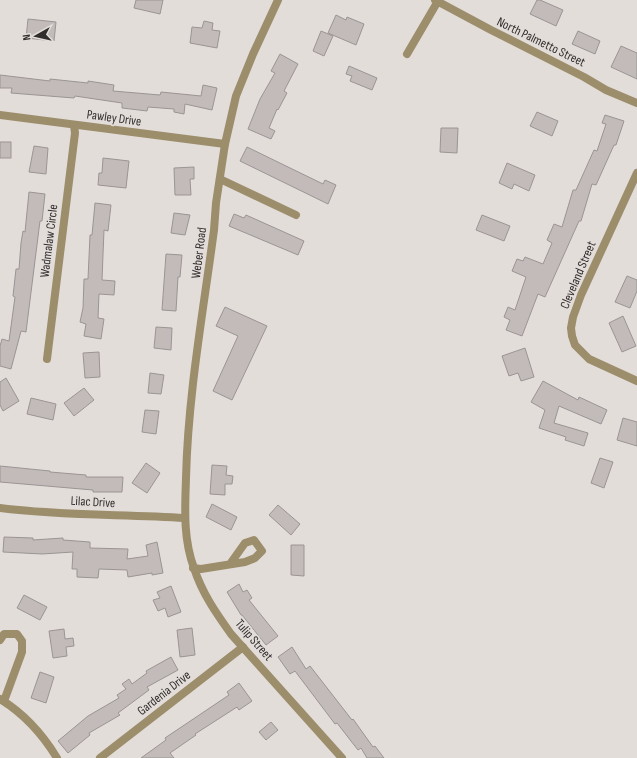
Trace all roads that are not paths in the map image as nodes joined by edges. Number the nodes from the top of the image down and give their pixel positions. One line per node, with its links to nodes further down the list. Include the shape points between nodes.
1 (278, 0): 7 (street, Weber Road, via 236,96)
2 (437, 1): 3 (street); 4 (street, North Palmetto Street, via 584,76 606,90)
3 (407, 54)
4 (637, 103)
5 (0, 115): 6 (street, Pawley Drive)
6 (74, 125): 7 (street, Pawley Drive); 11 (street, Wadmalaw Circle)
7 (225, 144): 9 (street, Weber Road)
8 (637, 173): 12 (street, Cleveland Street, via 581,295 571,328 575,345 589,358)
9 (220, 179): 10 (street); 14 (street, Weber Road, via 191,400)
10 (296, 215)
11 (47, 359)
12 (637, 381)
13 (0, 508): 14 (street, Lilac Drive)
14 (185, 518): 16 (street, Tulip Street)
15 (230, 564): 16 (street)
16 (193, 568): 18 (street, Tulip Street, via 209,602)
17 (0, 640): 19 (street, via 4,634 17,634 22,641 22,652)
18 (243, 647): 20 (street, Tulip Street); 22 (street, Gardenia Drive)
19 (2, 700): 21 (street, via 25,718)
20 (338, 756)
21 (57, 758)
22 (100, 758)

